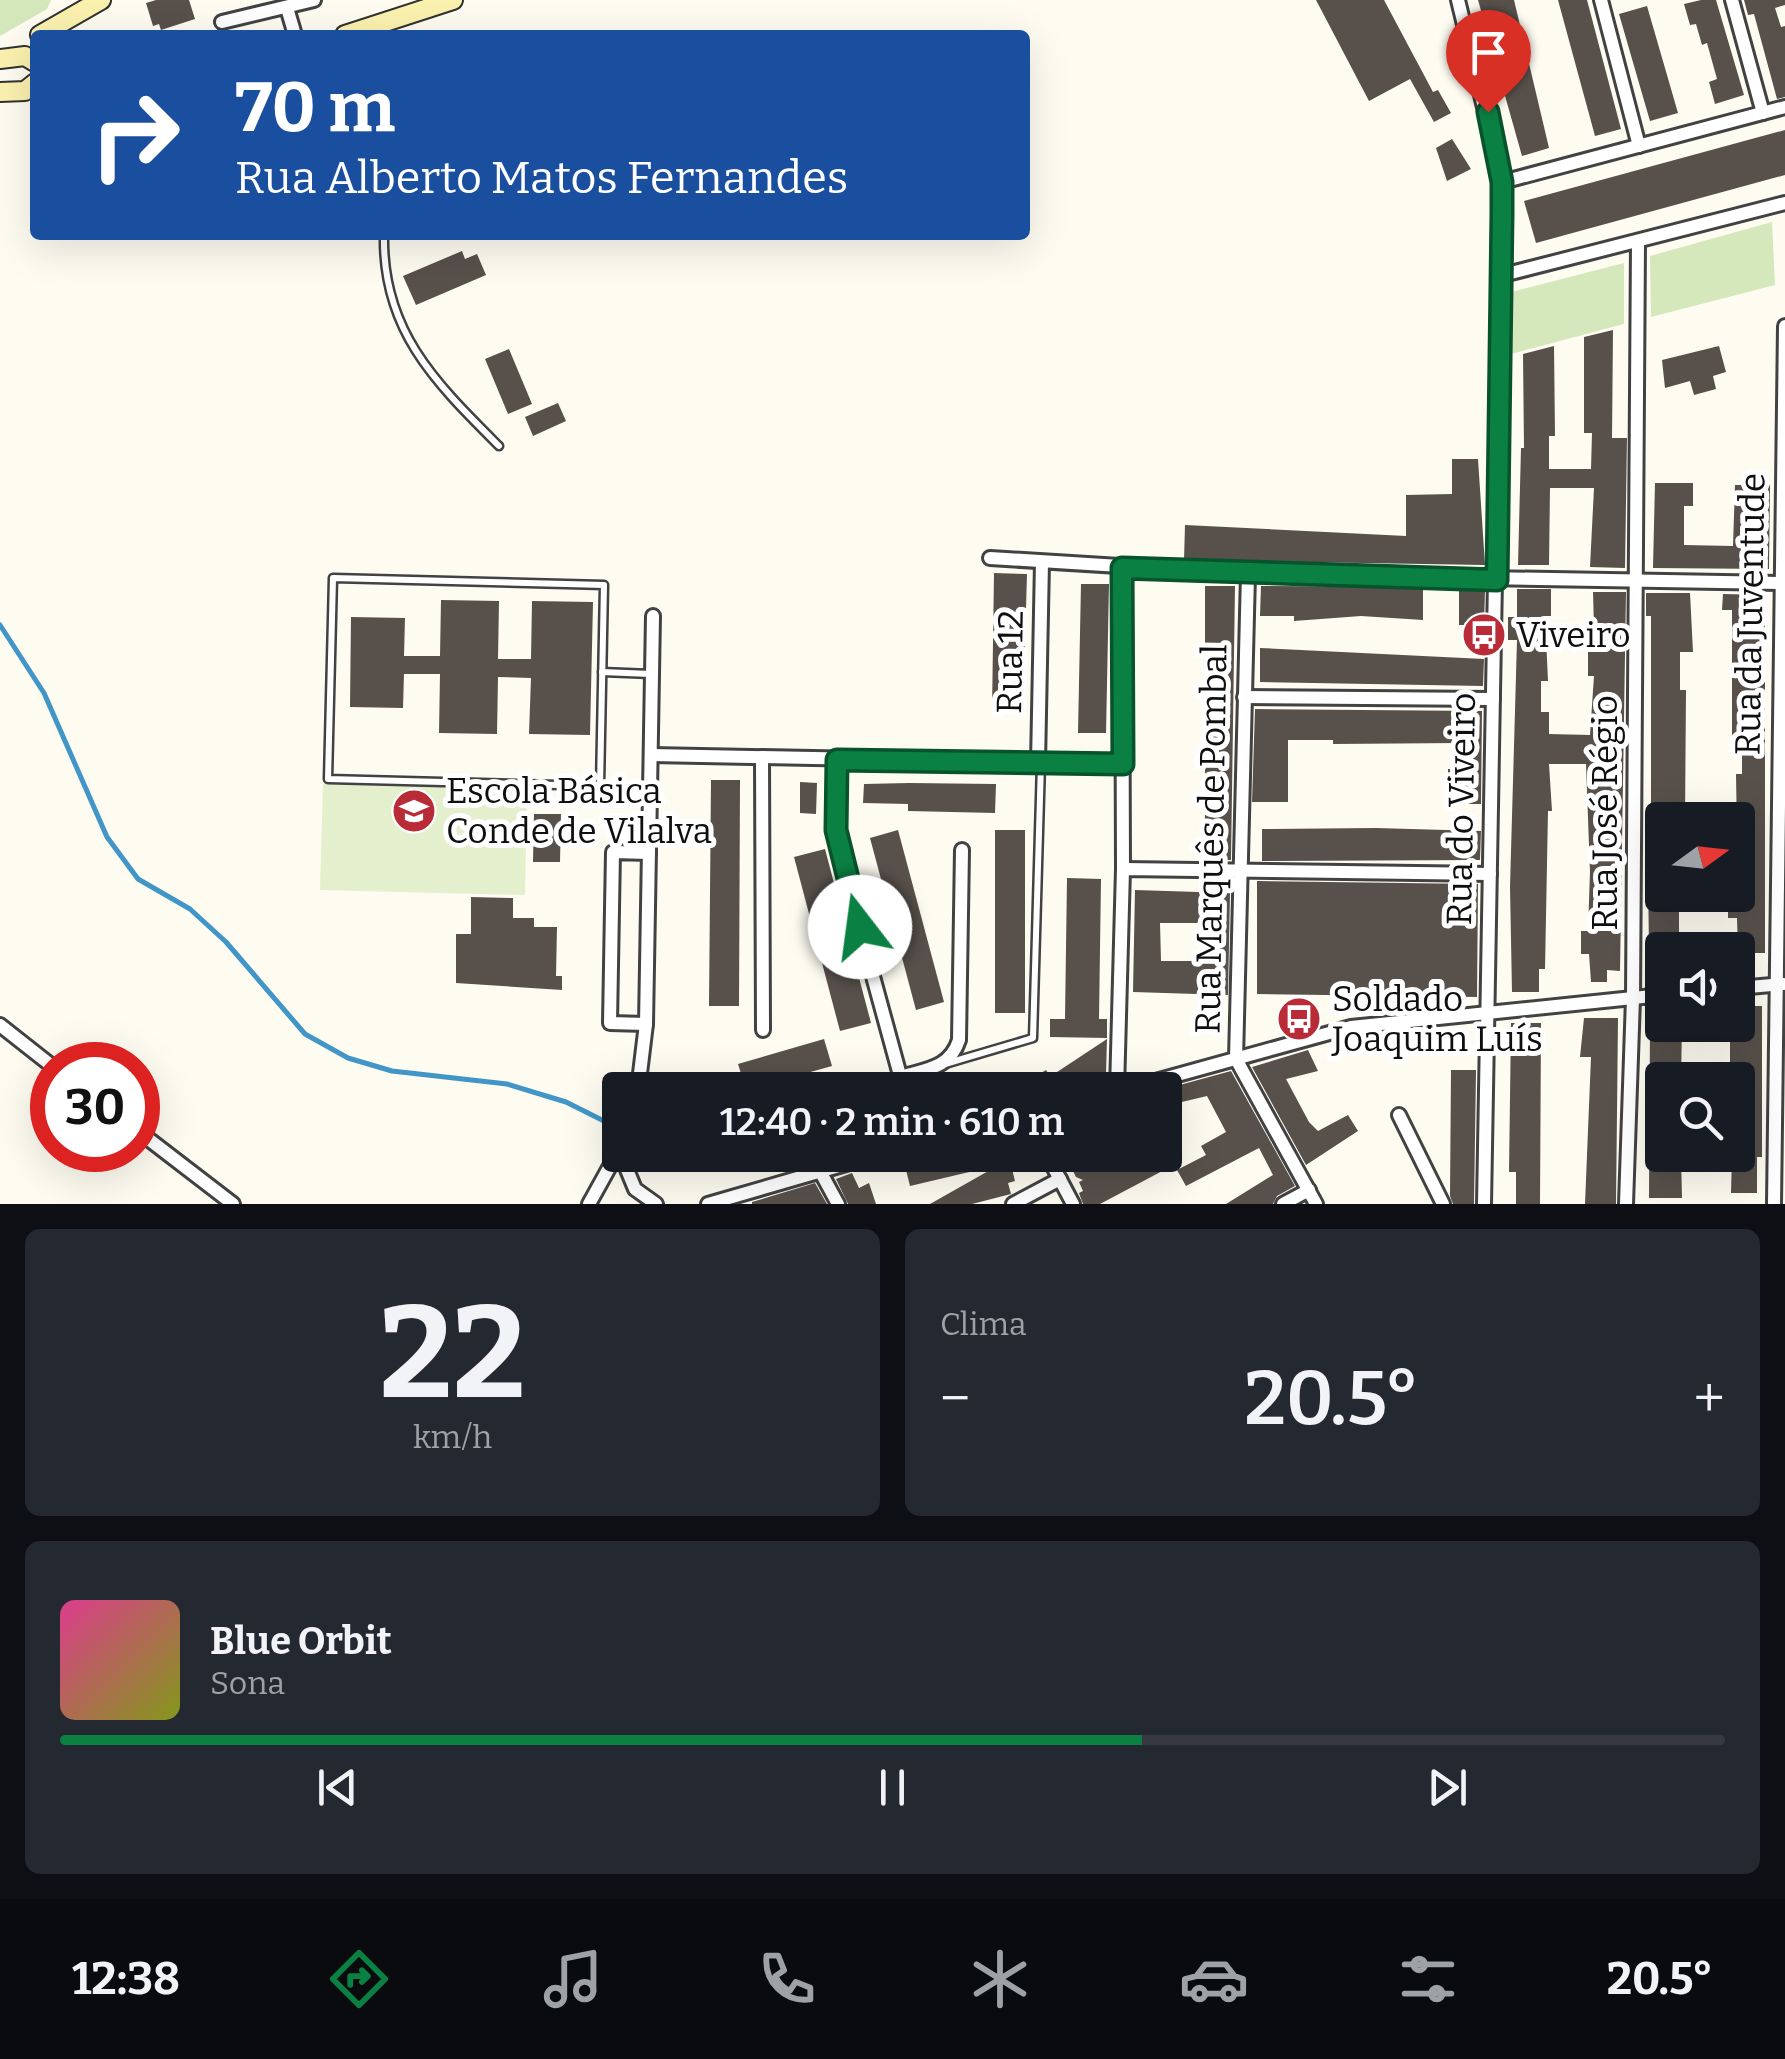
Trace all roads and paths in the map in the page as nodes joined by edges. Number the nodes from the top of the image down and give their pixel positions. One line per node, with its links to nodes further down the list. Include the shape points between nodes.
1 (101, 0): 8 (street)
2 (314, 0): 7 (street)
3 (453, 0): 13 (street)
4 (1458, 0): 21 (street, Rua do Viveiro)
5 (1601, 0): 20 (street)
6 (1732, 0): 19 (street)
7 (288, 8): 9 (street); 12 (street)
8 (76, 18): 10 (street); 11 (street)
9 (222, 22)
10 (51, 30)
11 (65, 30)
12 (294, 30)
13 (360, 30)
14 (30, 42): 15 (street)
15 (6, 57)
16 (30, 88): 17 (street)
17 (1, 93)
18 (1785, 106): 19 (street)
19 (1763, 112): 20 (street)
20 (1639, 146): 21 (street)
21 (1502, 182): 25 (street, Rua do Viveiro)
22 (1785, 203): 24 (street)
23 (385, 240): 27 (lane, via 390,290 416,356)
24 (1638, 242): 25 (street); 33 (street, Rua José Régio)
25 (1503, 276): 32 (street, Rua do Viveiro)
26 (1785, 326): 34 (street, Rua da Juventude)
27 (499, 446)
28 (990, 558): 29 (street)
29 (1042, 562): 30 (street); 43 (street, Rua 12)
30 (1122, 568): 31 (street); 44 (street)
31 (1248, 574): 32 (street); 38 (street, Rua Marquês de Pombal)
32 (1497, 580): 33 (street); 39 (street, Rua do Viveiro)
33 (1636, 582): 34 (street); 53 (street, Rua José Régio)
34 (1782, 583): 50 (street, Rua da Juventude)
35 (652, 616): 37 (street)
36 (602, 672): 36 (lane, via 600,786 328,779 333,578 604,585); 37 (lane)
37 (652, 674): 40 (street)
38 (1244, 697): 39 (street); 48 (street, Rua Marquês de Pombal)
39 (1493, 698): 49 (street, Rua do Viveiro)
40 (650, 755): 41 (street); 46 (street)
41 (762, 757): 42 (street); 57 (street)
42 (837, 760): 43 (street); 62 (street, via 839,852)
43 (1040, 763): 44 (street); 60 (lane, via 1034,1038)
44 (1123, 764): 47 (street)
45 (962, 850): 60 (street, via 962,1024 955,1054)
46 (649, 853): 55 (street); 55 (street, via 612,852 610,1023)
47 (1123, 870): 48 (street); 64 (street)
48 (1241, 872): 49 (street); 59 (street, Rua Marquês de Pombal)
49 (1490, 874): 54 (street, Rua do Viveiro)
50 (1781, 984): 51 (street); 87 (street, Rua da Juventude)
51 (1755, 986)
52 (1645, 997): 53 (street)
53 (1633, 998): 54 (street); 86 (street, Rua José Régio)
54 (1488, 1010): 59 (street, via 1320,1033); 85 (street, Rua do Viveiro)
55 (646, 1024): 61 (street)
56 (0, 1025): 58 (street)
57 (763, 1030)
58 (30, 1049)
59 (1236, 1058): 65 (street); 74 (street, Rua Marquês de Pombal)
60 (944, 1064): 63 (street)
61 (640, 1072)
62 (900, 1072)
63 (927, 1072)
64 (1120, 1072)
65 (1182, 1073)
66 (1399, 1115): 84 (street)
67 (160, 1148): 75 (street)
68 (608, 1172): 76 (street)
69 (628, 1172): 77 (street, via 635,1189)
70 (817, 1172): 78 (street)
71 (821, 1172): 79 (street)
72 (1056, 1172): 73 (street)
73 (1060, 1179): 80 (street); 81 (street)
74 (1308, 1190): 82 (street); 83 (street, Rua Marquês de Pombal)
75 (232, 1204)
76 (589, 1204)
77 (656, 1204)
78 (708, 1204)
79 (838, 1204)
80 (1013, 1204)
81 (1074, 1204)
82 (1283, 1204)
83 (1316, 1204)
84 (1443, 1204)
85 (1484, 1204)
86 (1626, 1204)
87 (1774, 1204)

